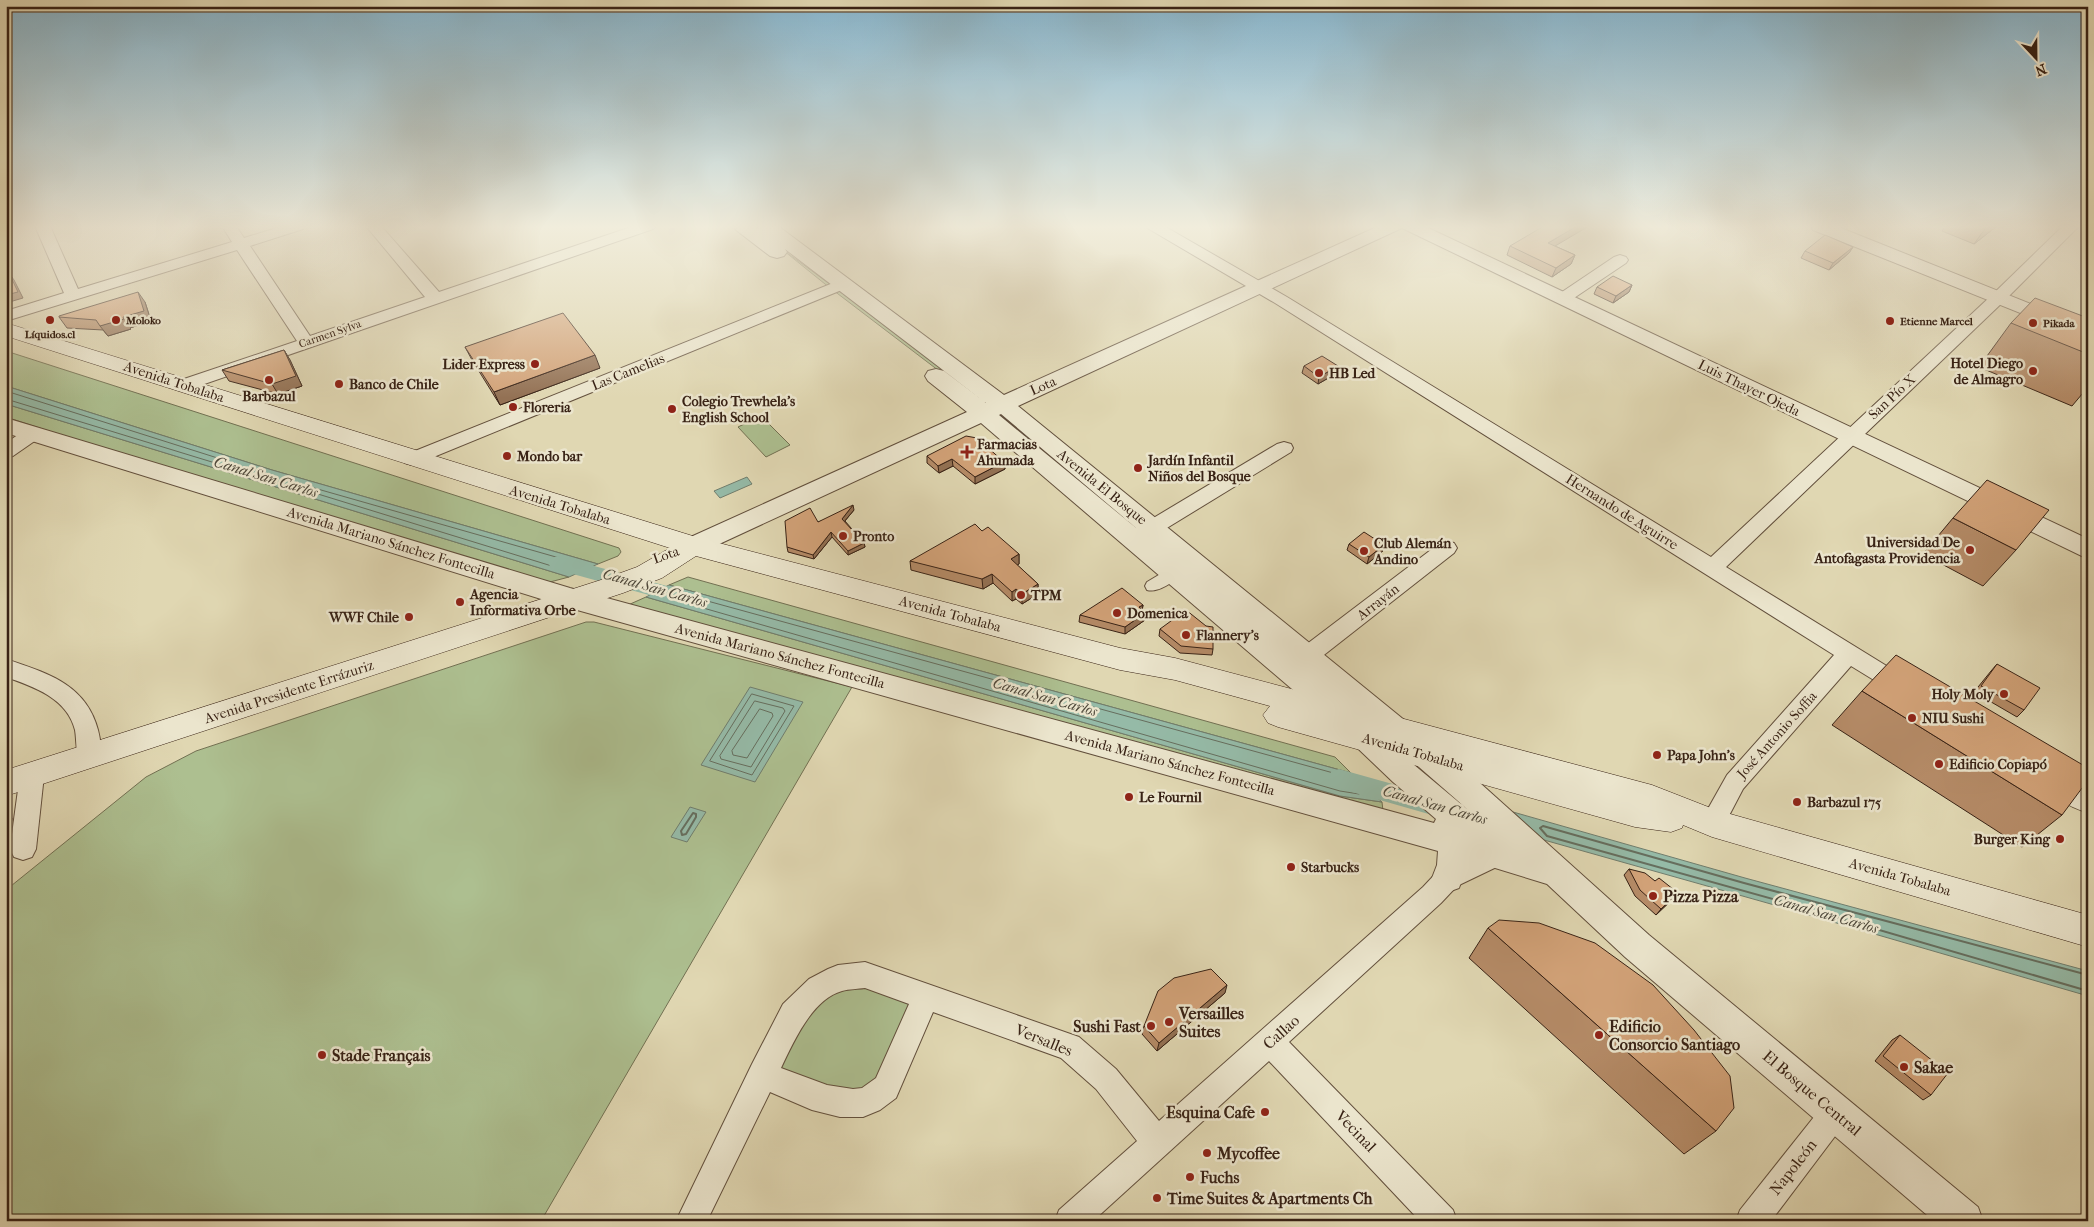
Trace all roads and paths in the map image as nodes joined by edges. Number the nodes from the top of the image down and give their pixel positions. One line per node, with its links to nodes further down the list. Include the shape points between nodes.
1 (67, 283): 16 (street)
2 (108, 283): 16 (street)
3 (267, 283): 23 (street)
4 (423, 283): 17 (street)
5 (479, 283): 17 (street, Carmen Sylva)
6 (828, 283): 15 (street, Avenida El Bosque)
7 (830, 283): 15 (street, Avenida El Bosque)
8 (1253, 283): 14 (street, Hernando de Aguirre)
9 (1267, 283): 14 (street, Lota)
10 (1529, 283): 19 (street, Luis Thayer Ojeda)
11 (1585, 283): 19 (street)
12 (1962, 283): 18 (street)
13 (2013, 283): 18 (street, San Pío X)
14 (1259, 287): 25 (street, Lota); 36 (street, Hernando de Aguirre)
15 (835, 288): 25 (street, Avenida El Bosque); 31 (street, Las Camelias)
16 (72, 294): 20 (street)
17 (436, 298): 23 (street, Carmen Sylva)
18 (1998, 298): 22 (street); 28 (street, San Pío X)
19 (1562, 299): 28 (street, Luis Thayer Ojeda)
20 (6, 316)
21 (6, 329): 24 (main road, Avenida Tobalaba)
22 (2088, 334)
23 (306, 342): 24 (street, Carmen Sylva)
24 (184, 385): 31 (main road, Avenida Tobalaba)
25 (993, 409): 32 (street, Avenida El Bosque); 33 (street, Lota)
26 (6, 425): 27 (street, Avenida Mariano Sánchez Fontecilla)
27 (32, 434): 30 (street); 37 (street, Avenida Mariano Sánchez Fontecilla)
28 (1851, 437): 35 (street, Luis Thayer Ojeda); 36 (street, San Pío X)
29 (1284, 448): 32 (street)
30 (6, 452)
31 (412, 459): 33 (main road, Avenida Tobalaba)
32 (1143, 534): 38 (street, Avenida El Bosque, via 1162,579); 40 (street, Avenida El Bosque)
33 (693, 546): 37 (main road, Lota); 41 (main road, Avenida Tobalaba)
34 (1447, 548): 40 (street, Arrayán)
35 (2088, 550)
36 (1712, 568): 39 (street, Hernando de Aguirre)
37 (570, 598): 46 (main road, Avenida Presidente Errázuriz); 51 (street, Avenida Mariano Sánchez Fontecilla)
38 (1262, 648): 40 (street); 44 (street, Avenida El Bosque)
39 (1848, 652): 43 (street, Hernando de Aguirre); 52 (street, José Antonio Soffia, via 1735,782)
40 (1307, 656): 45 (street, Avenida El Bosque)
41 (1120, 659): 44 (main road, Avenida Tobalaba, via 1174,669); 45 (main road, Avenida Tobalaba, via 1153,680)
42 (6, 668): 46 (street, via 50,685 71,699 86,722)
43 (1923, 699)
44 (1337, 711): 45 (main road, Avenida Tobalaba)
45 (1381, 733): 47 (main road, Avenida Tobalaba); 51 (street, via 1403,773); 52 (main road, Avenida Tobalaba, via 1652,798)
46 (89, 757): 49 (main road, Avenida Presidente Errázuriz)
47 (1436, 763): 52 (main road, Avenida Tobalaba, via 1635,813); 53 (street, El Bosque Central)
48 (2038, 772): 50 (street)
49 (19, 779): 54 (street)
50 (2088, 803)
51 (1439, 820): 53 (street, Avenida Mariano Sánchez Fontecilla); 55 (street, via 1454,860)
52 (1712, 823): 56 (main road, Avenida Tobalaba)
53 (1508, 846): 55 (street, Callao); 57 (street, El Bosque Central); 57 (street, El Bosque Central, via 1558,873)
54 (23, 849)
55 (1448, 878): 59 (street, Callao)
56 (2088, 931)
57 (1636, 946): 61 (street, El Bosque Central)
58 (926, 997): 60 (street, Versalles, via 865,975 838,978 819,988 793,1014); 60 (street, via 886,1088 863,1102 844,1104); 62 (street, Versalles, via 1069,1047 1101,1073)
59 (1270, 1042): 62 (street, Callao); 65 (street, Vecinal)
60 (762, 1074): 63 (street, Versalles)
61 (1836, 1113): 66 (street, Napoleón); 67 (street, El Bosque Central)
62 (1157, 1143): 64 (street, Callao)
63 (691, 1221)
64 (1070, 1221)
65 (1442, 1221)
66 (1751, 1221)
67 (1964, 1221)

